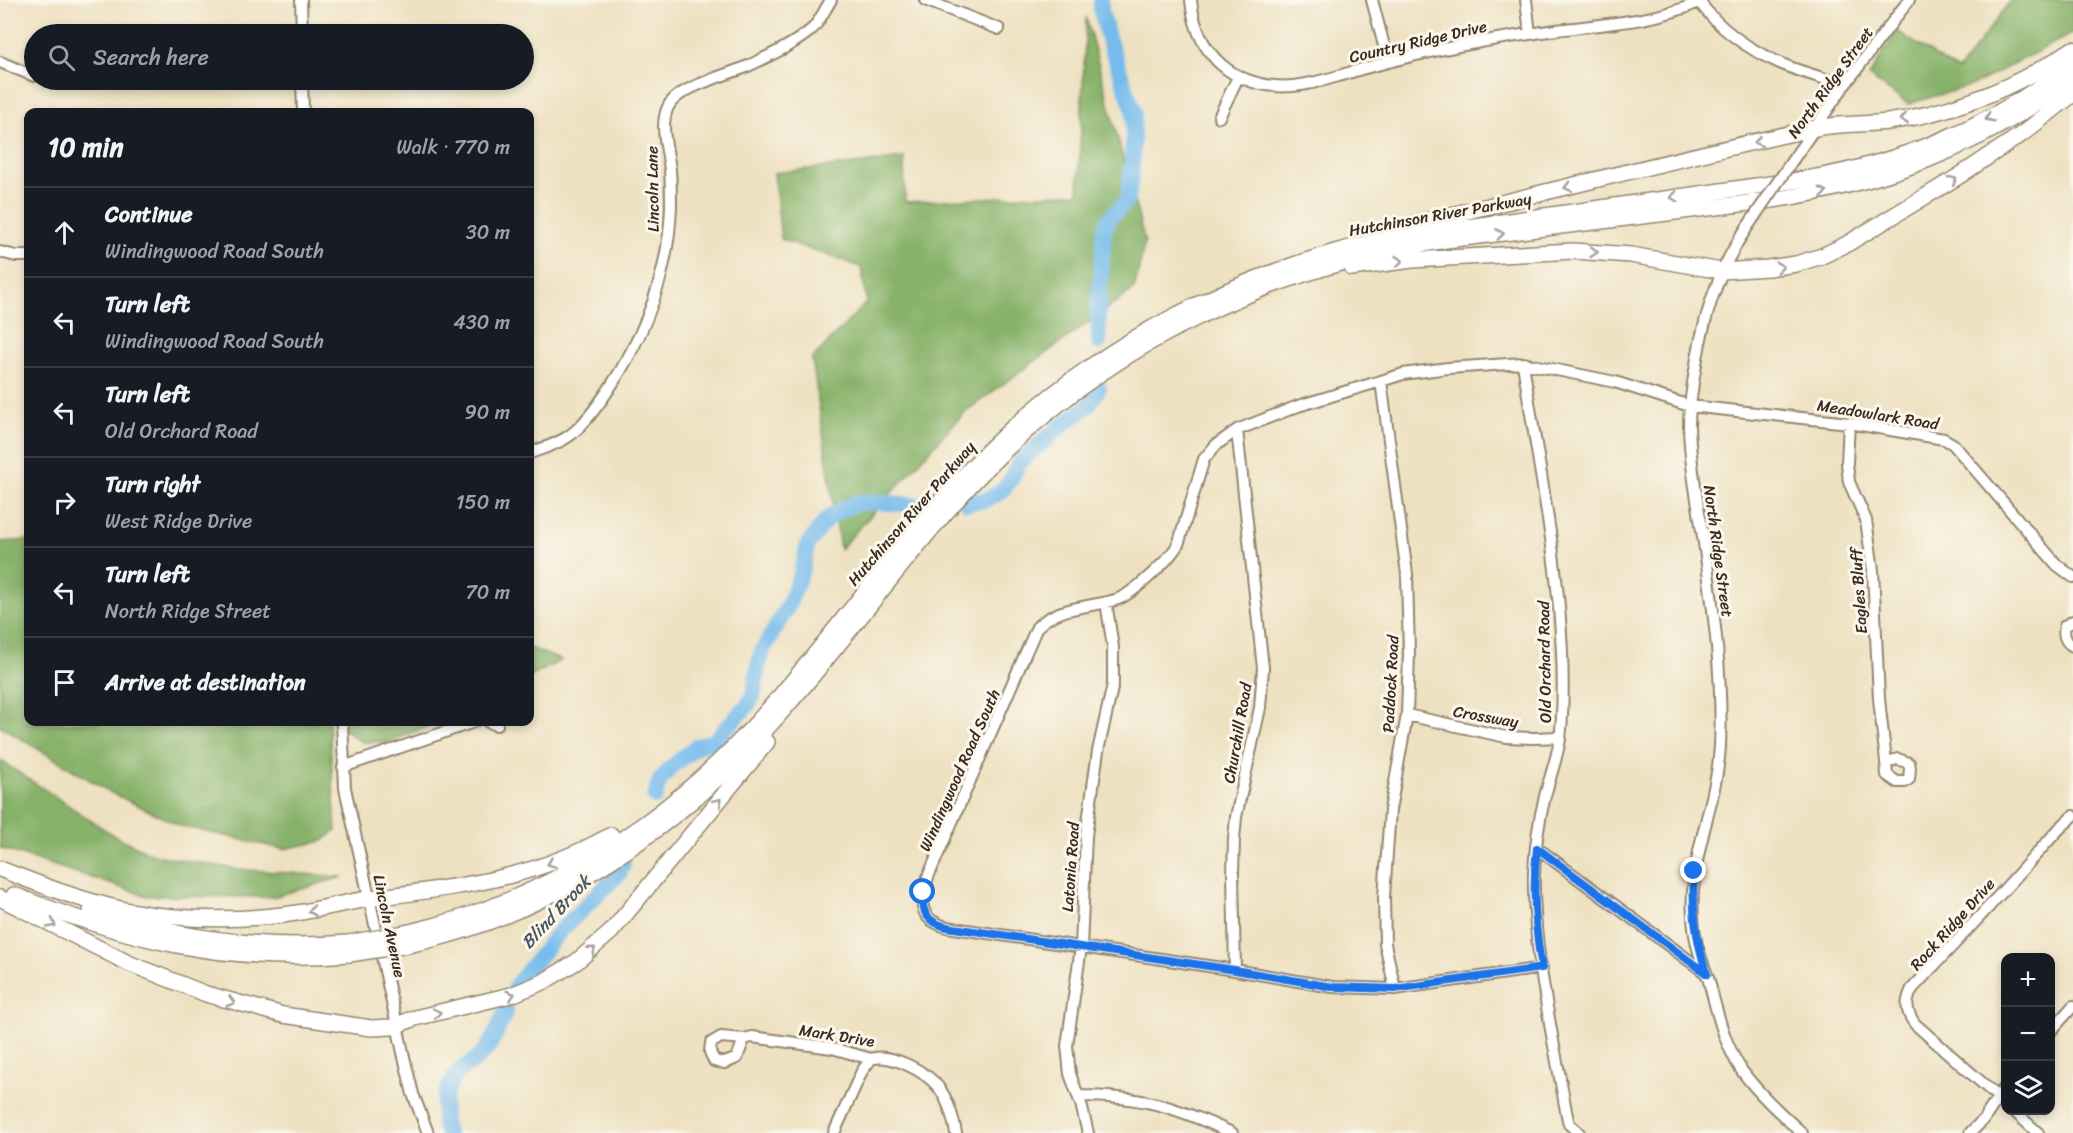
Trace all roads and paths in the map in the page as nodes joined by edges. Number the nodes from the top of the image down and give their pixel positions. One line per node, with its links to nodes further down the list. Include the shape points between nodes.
1 (301, 0): 9 (street)
2 (831, 0): 35 (street, Lincoln Lane, via 812,29 799,38 747,66 692,88 669,105 664,125 670,170 669,237 653,301 623,369 594,410 573,433)
3 (925, 0): 10 (street)
4 (1191, 0): 17 (street, Country Ridge Drive, via 1198,32 1208,49 1220,65)
5 (1372, 0): 13 (street)
6 (1526, 0): 11 (street)
7 (1909, 0): 19 (street, North Ridge Street)
8 (1698, 1): 11 (street, Country Ridge Drive, via 1664,15); 19 (street, via 1715,21 1760,53)
9 (302, 24)
10 (999, 29)
11 (1530, 34): 13 (street, Country Ridge Drive)
12 (2073, 49): 24 (highway, one-way to 24, via 2020,81 1953,108 1898,120)
13 (1388, 61): 17 (street, Country Ridge Drive, via 1282,88)
14 (0, 62): 16 (street)
15 (2073, 63): 27 (highway, Hutchinson River Parkway, one-way to 27, via 1981,122 1919,149 1856,169 1423,232 1340,250)
16 (24, 72)
17 (1238, 77): 23 (street)
18 (2073, 78): 29 (highway, Hutchinson River Parkway, one-way to 18, via 1315,269 1413,245 1765,201 1856,184 1960,147 2019,115)
19 (1844, 86): 24 (street, North Ridge Street)
20 (302, 90): 22 (street)
21 (2073, 94): 28 (highway, one-way to 21, via 1787,266 1838,249 1986,159)
22 (303, 108)
23 (1219, 117)
24 (1815, 128): 27 (highway, one-way to 27, via 1356,238); 28 (street, North Ridge Street, bridge)
25 (0, 252): 26 (street)
26 (24, 256)
27 (1275, 270): 47 (highway, Hutchinson River Parkway, via 1137,336 1067,383 1014,427 948,492 781,695)
28 (1721, 271): 29 (highway, one-way to 28, via 1341,270 1429,259 1596,251); 32 (street, North Ridge Street, via 1697,352)
29 (1221, 306): 39 (highway, Hutchinson River Parkway, via 1111,367 1024,433 953,505)
30 (1523, 363): 31 (street, Meadowlark Road, via 1448,368); 32 (street, Meadowlark Road, via 1615,382); 44 (street, Old Orchard Road, via 1556,578 1562,653)
31 (1381, 381): 34 (street, Meadowlark Road, via 1298,406); 41 (street, Paddock Road, via 1407,574)
32 (1690, 406): 33 (street, Meadowlark Road); 60 (street, North Ridge Street, via 1695,484 1721,698 1720,749 1694,871 1695,928)
33 (1849, 423): 36 (street, Meadowlark Road, via 1930,435 1953,444 2057,566); 45 (street, Eagles Bluff, via 1849,482 1866,520 1873,570)
34 (1237, 430): 37 (street, Meadowlark Road, via 1204,459 1174,552 1118,599); 59 (street, Churchill Road, via 1263,668 1260,708 1236,817)
35 (534, 452)
36 (2073, 578)
37 (1106, 602): 56 (street, Latonia Road, via 1113,647 1113,684 1086,836); 56 (street, Windingwood Road South, via 1063,611 1037,627 928,877 922,900 933,923)
38 (2073, 621): 40 (street, via 2065,626 2064,632)
39 (849, 631): 55 (highway, Hutchinson River Parkway, via 747,751 710,786 630,848 511,913 462,931); 63 (highway, one-way to 39, via 512,995 543,982 595,947 812,688)
40 (2073, 646)
41 (1407, 715): 44 (street, Crossway, via 1506,737); 61 (street, Paddock Road, via 1390,810 1384,897 1385,944)
42 (342, 726): 46 (street, Lincoln Avenue)
43 (462, 726): 46 (street)
44 (1560, 737): 49 (street, Old Orchard Road)
45 (1886, 762)
46 (343, 767): 54 (street, Lincoln Avenue)
47 (712, 768): 54 (highway, one-way to 54, via 640,817 577,853 524,872 470,885); 55 (highway, Hutchinson River Parkway, via 620,840 562,875 517,898)
48 (2073, 816): 69 (street, Rock Ridge Drive, via 1909,995 1906,1009 1915,1024)
49 (1537, 848): 58 (street, Old Orchard Road, via 1535,908); 60 (street)
50 (0, 869): 54 (highway, one-way to 50, via 272,916 184,917 98,904)
51 (0, 876): 57 (highway, Hutchinson River Parkway, via 90,911 171,933 263,945)
52 (0, 889): 57 (highway, Hutchinson River Parkway, via 95,925 177,947 261,957 312,957)
53 (0, 898): 63 (highway, one-way to 63, via 136,966 214,997 315,1021 376,1028)
54 (369, 898): 63 (street, Lincoln Avenue)
55 (407, 939): 57 (highway, Hutchinson River Parkway, bridge)
56 (1081, 947): 59 (street, Windingwood Road South); 68 (street, Latonia Road, via 1066,1046)
57 (349, 948)
58 (1542, 968): 61 (street, Windingwood Road South); 77 (street, Old Orchard Road, via 1567,1118)
59 (1235, 970): 61 (street, Windingwood Road South, via 1332,987)
60 (1707, 974): 78 (street, North Ridge Street, via 1723,1033 1741,1069)
61 (1395, 989)
62 (2073, 1006): 64 (street)
63 (397, 1025): 72 (street, Lincoln Avenue, via 413,1094)
64 (2055, 1026)
65 (744, 1039): 66 (street, Mark Drive, via 832,1048)
66 (871, 1059): 73 (street); 74 (street, Mark Drive, via 898,1060 938,1086 947,1101)
67 (2001, 1092): 69 (street)
68 (1078, 1096): 75 (street, Latonia Road); 76 (street, via 1129,1098 1174,1107)
69 (1997, 1096): 70 (street, Rock Ridge Drive); 79 (street, via 1984,1119)
70 (2001, 1100)
71 (2018, 1115): 80 (street)
72 (428, 1133)
73 (834, 1133)
74 (956, 1133)
75 (1088, 1133)
76 (1232, 1133)
77 (1579, 1133)
78 (1802, 1133)
79 (1970, 1133)
80 (2038, 1133)

